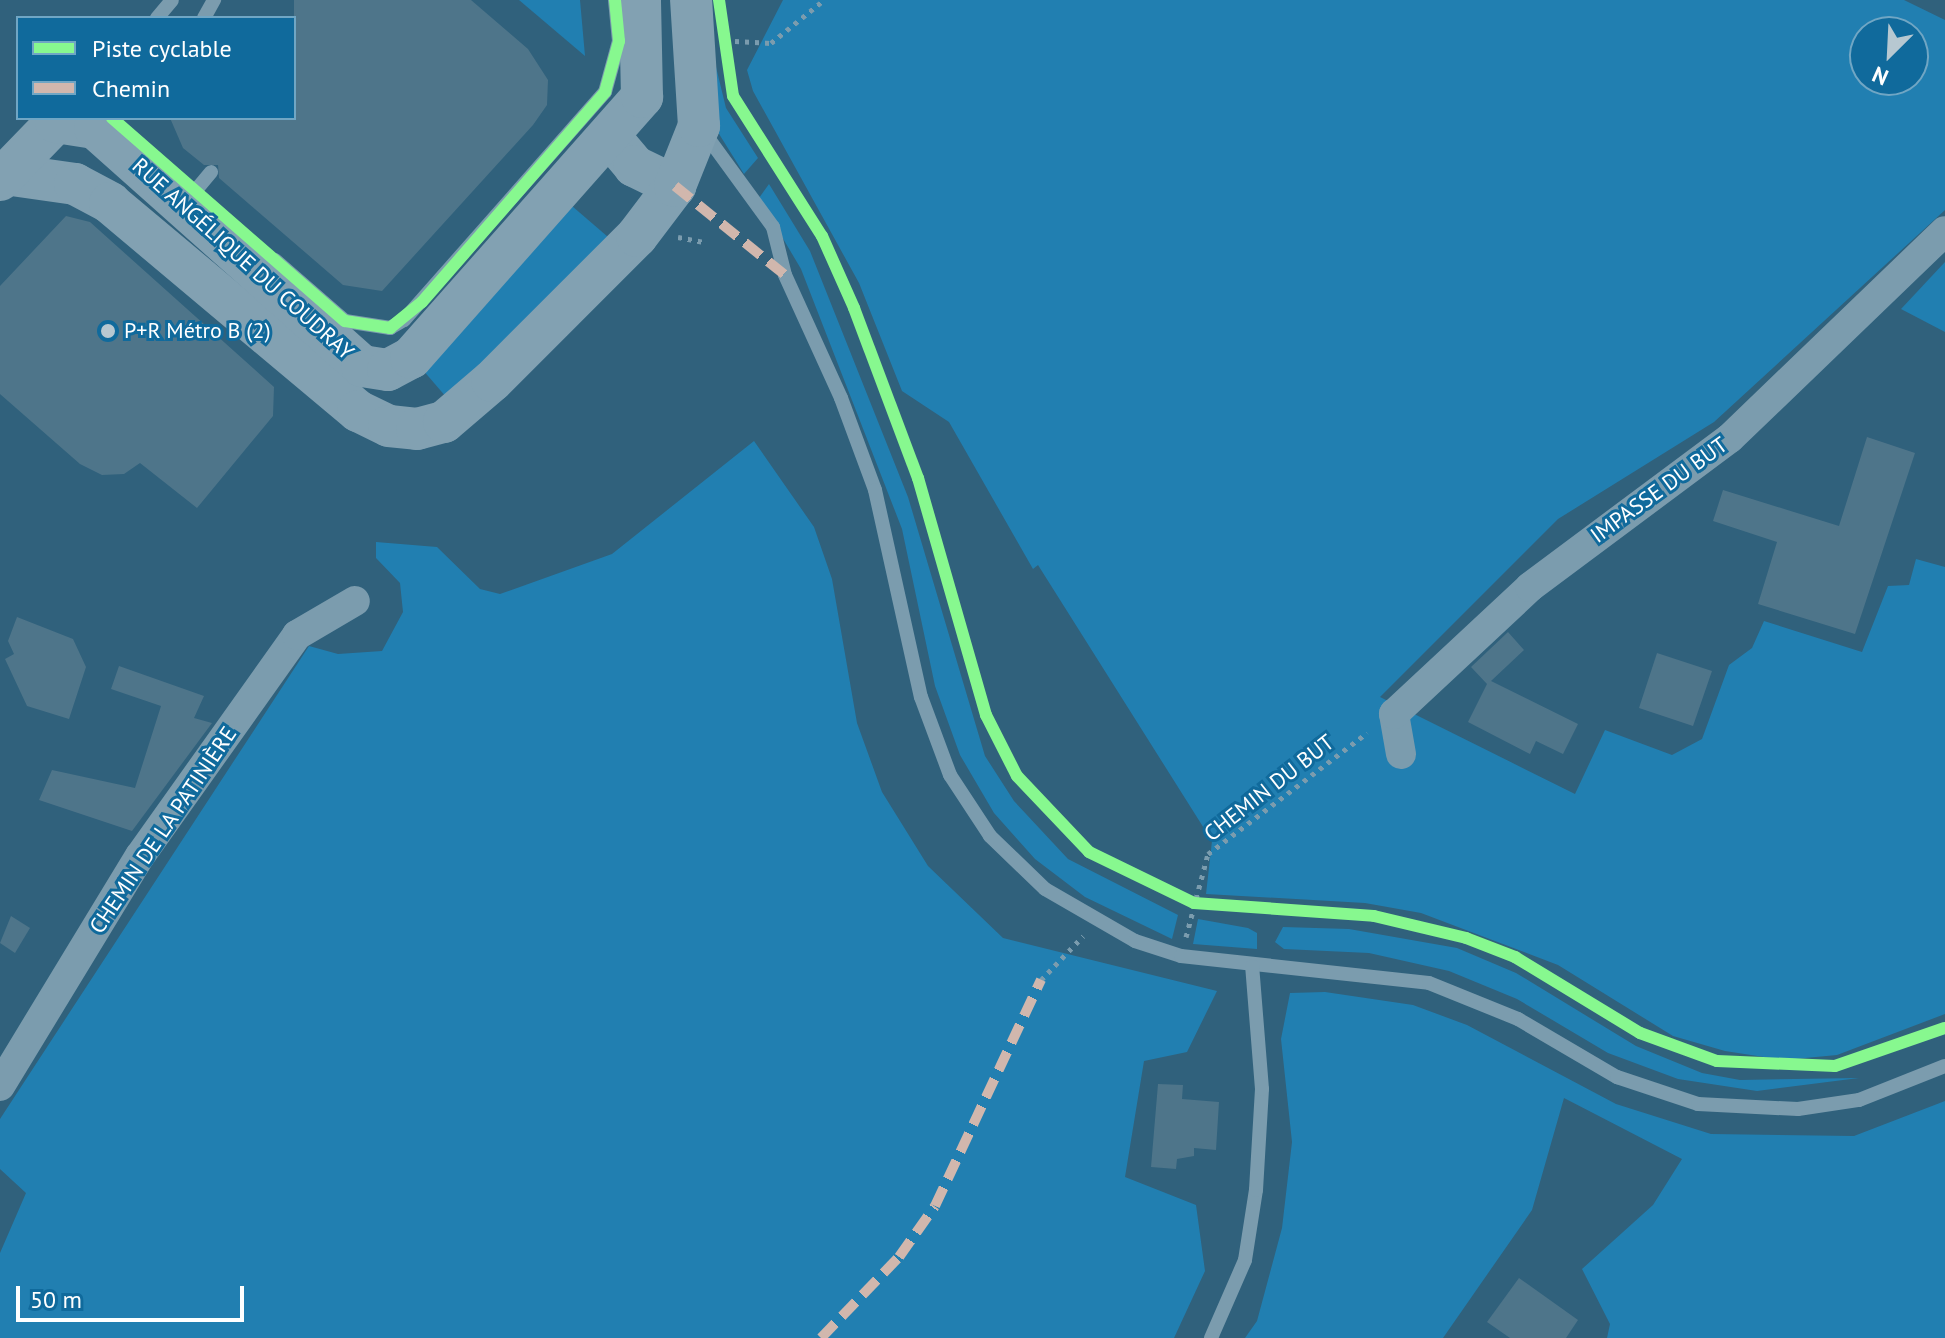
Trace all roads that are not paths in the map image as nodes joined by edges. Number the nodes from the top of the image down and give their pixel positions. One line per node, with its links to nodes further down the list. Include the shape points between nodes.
1 (172, 0): 5 (lane)
2 (615, 0): 6 (lane)
3 (640, 0): 6 (street)
4 (691, 0): 11 (street, RUE ANGÉLIQUE DU COUDRAY)
5 (159, 16)
6 (623, 95): 10 (street, RUE ANGÉLIQUE DU COUDRAY); 11 (street, via 682,111)
7 (68, 120): 13 (street, via 35,138)
8 (77, 120): 15 (street, RUE ANGÉLIQUE DU COUDRAY, via 95,128)
9 (113, 120): 15 (lane)
10 (600, 122): 14 (street, via 634,166); 15 (street, RUE ANGÉLIQUE DU COUDRAY, via 411,358 388,370 362,366)
11 (699, 126): 14 (street, RUE ANGÉLIQUE DU COUDRAY); 19 (lane, via 773,227 785,275 875,490 921,697 950,775 990,836 1045,889 1097,921 1181,956)
12 (211, 172): 15 (lane)
13 (3, 177): 15 (street, RUE ANGÉLIQUE DU COUDRAY, via 75,184)
14 (675, 186): 15 (street, RUE ANGÉLIQUE DU COUDRAY, via 637,236 492,381 444,422 417,429 389,426 358,411)
15 (175, 215)
16 (1945, 231): 18 (street, IMPASSE DU BUT, via 1730,438 1530,587 1394,714)
17 (355, 601): 21 (street, CHEMIN DE LA PATINIÈRE, via 297,635 140,856)
18 (1401, 754)
19 (1252, 966): 20 (lane, via 1376,972 1429,983 1518,1019 1617,1077 1698,1104 1798,1109 1859,1100); 22 (lane, via 1262,1089 1256,1190 1245,1260)
20 (1945, 1066)
21 (0, 1086)
22 (1211, 1338)

